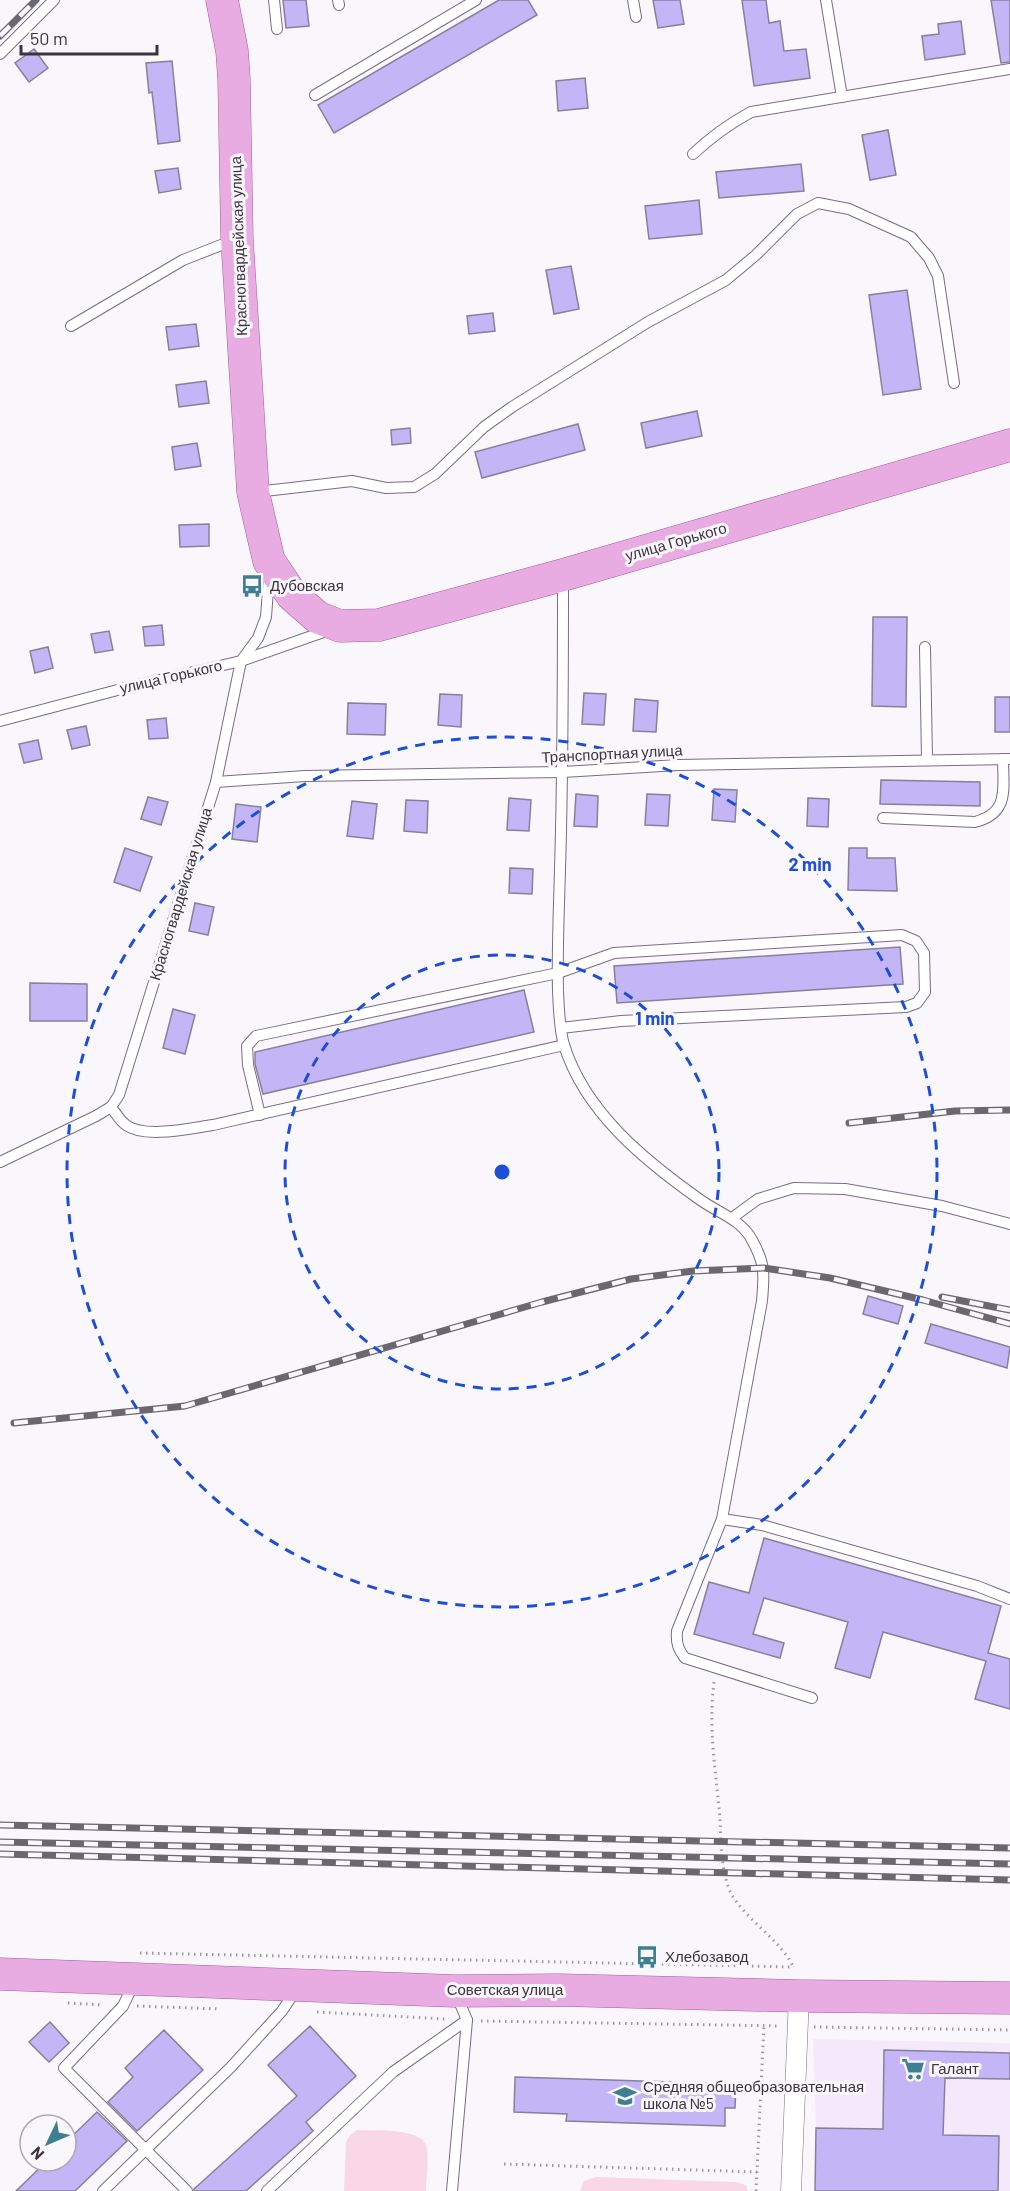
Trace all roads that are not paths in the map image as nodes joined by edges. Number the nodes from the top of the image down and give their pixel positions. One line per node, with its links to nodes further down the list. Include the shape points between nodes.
1 (54, 0): 9 (lane)
2 (222, 0): 14 (main road, Красногвардейская улица, via 234,79)
3 (274, 0): 8 (lane)
4 (476, 0): 11 (lane)
5 (633, 0): 7 (lane)
6 (826, 0): 12 (lane)
7 (636, 17)
8 (277, 29)
9 (0, 54)
10 (1010, 69): 12 (lane)
11 (315, 95)
12 (842, 97): 13 (lane, via 751,112 730,123)
13 (693, 154)
14 (237, 239): 15 (lane, via 183,260); 18 (main road, Красногвардейская улица)
15 (70, 326)
16 (954, 383): 18 (lane, via 938,276 929,258 911,237 849,209 818,203 797,214 726,280 648,322 512,407 484,427 435,474 414,487 386,489 351,481)
17 (1010, 444): 20 (main road, улица Горького)
18 (253, 492): 19 (main road, улица Горького)
19 (269, 561): 21 (main road, улица Горького, via 292,596 317,617); 23 (lane, Красногвардейская улица, via 266,617 258,638)
20 (563, 575): 21 (main road, улица Горького, via 379,626); 27 (lane)
21 (340, 626): 23 (lane, улица Горького)
22 (925, 647): 25 (lane)
23 (241, 661): 24 (lane, улица Горького); 28 (lane, Красногвардейская улица)
24 (0, 721)
25 (927, 759): 26 (lane, Транспортная улица); 27 (lane, Транспортная улица)
26 (1006, 759): 29 (lane, via 1003,800 999,810 984,820)
27 (563, 772): 28 (lane, Транспортная улица, via 305,776); 30 (lane)
28 (216, 782): 33 (lane, Красногвардейская улица, via 119,1095)
29 (883, 818)
30 (558, 973): 31 (lane); 31 (lane, via 614,953 902,935 916,940 924,953 925,992 917,1003 906,1007 621,1021); 34 (lane, via 256,1036 247,1046)
31 (561, 1028): 32 (lane)
32 (564, 1045): 34 (lane); 36 (lane, via 604,1117 655,1167 702,1202)
33 (111, 1107): 34 (lane, via 127,1125 143,1131 213,1125); 35 (lane)
34 (260, 1115)
35 (0, 1162)
36 (732, 1218): 37 (lane, via 758,1199 794,1188 845,1189 942,1206); 38 (lane, via 751,1239 764,1268 762,1301)
37 (1010, 1224)
38 (722, 1519): 39 (lane, via 762,1525 977,1586); 40 (lane, via 677,1631 678,1649 685,1658)
39 (1010, 1599)
40 (812, 1698)
41 (133, 1965): 42 (main road, Советская улица); 45 (main road, Советская улица); 49 (lane, via 123,2006 64,2068)
42 (0, 1974)
43 (455, 1991): 44 (main road, Советская улица); 45 (main road, Советская улица); 47 (lane)
44 (797, 1997): 46 (main road, Советская улица); 52 (street)
45 (291, 1998): 48 (lane, via 231,2067)
46 (1010, 1998)
47 (467, 2020): 50 (lane, via 393,2072); 51 (lane)
48 (103, 2191)
49 (187, 2191)
50 (267, 2191)
51 (452, 2191)
52 (791, 2191)

